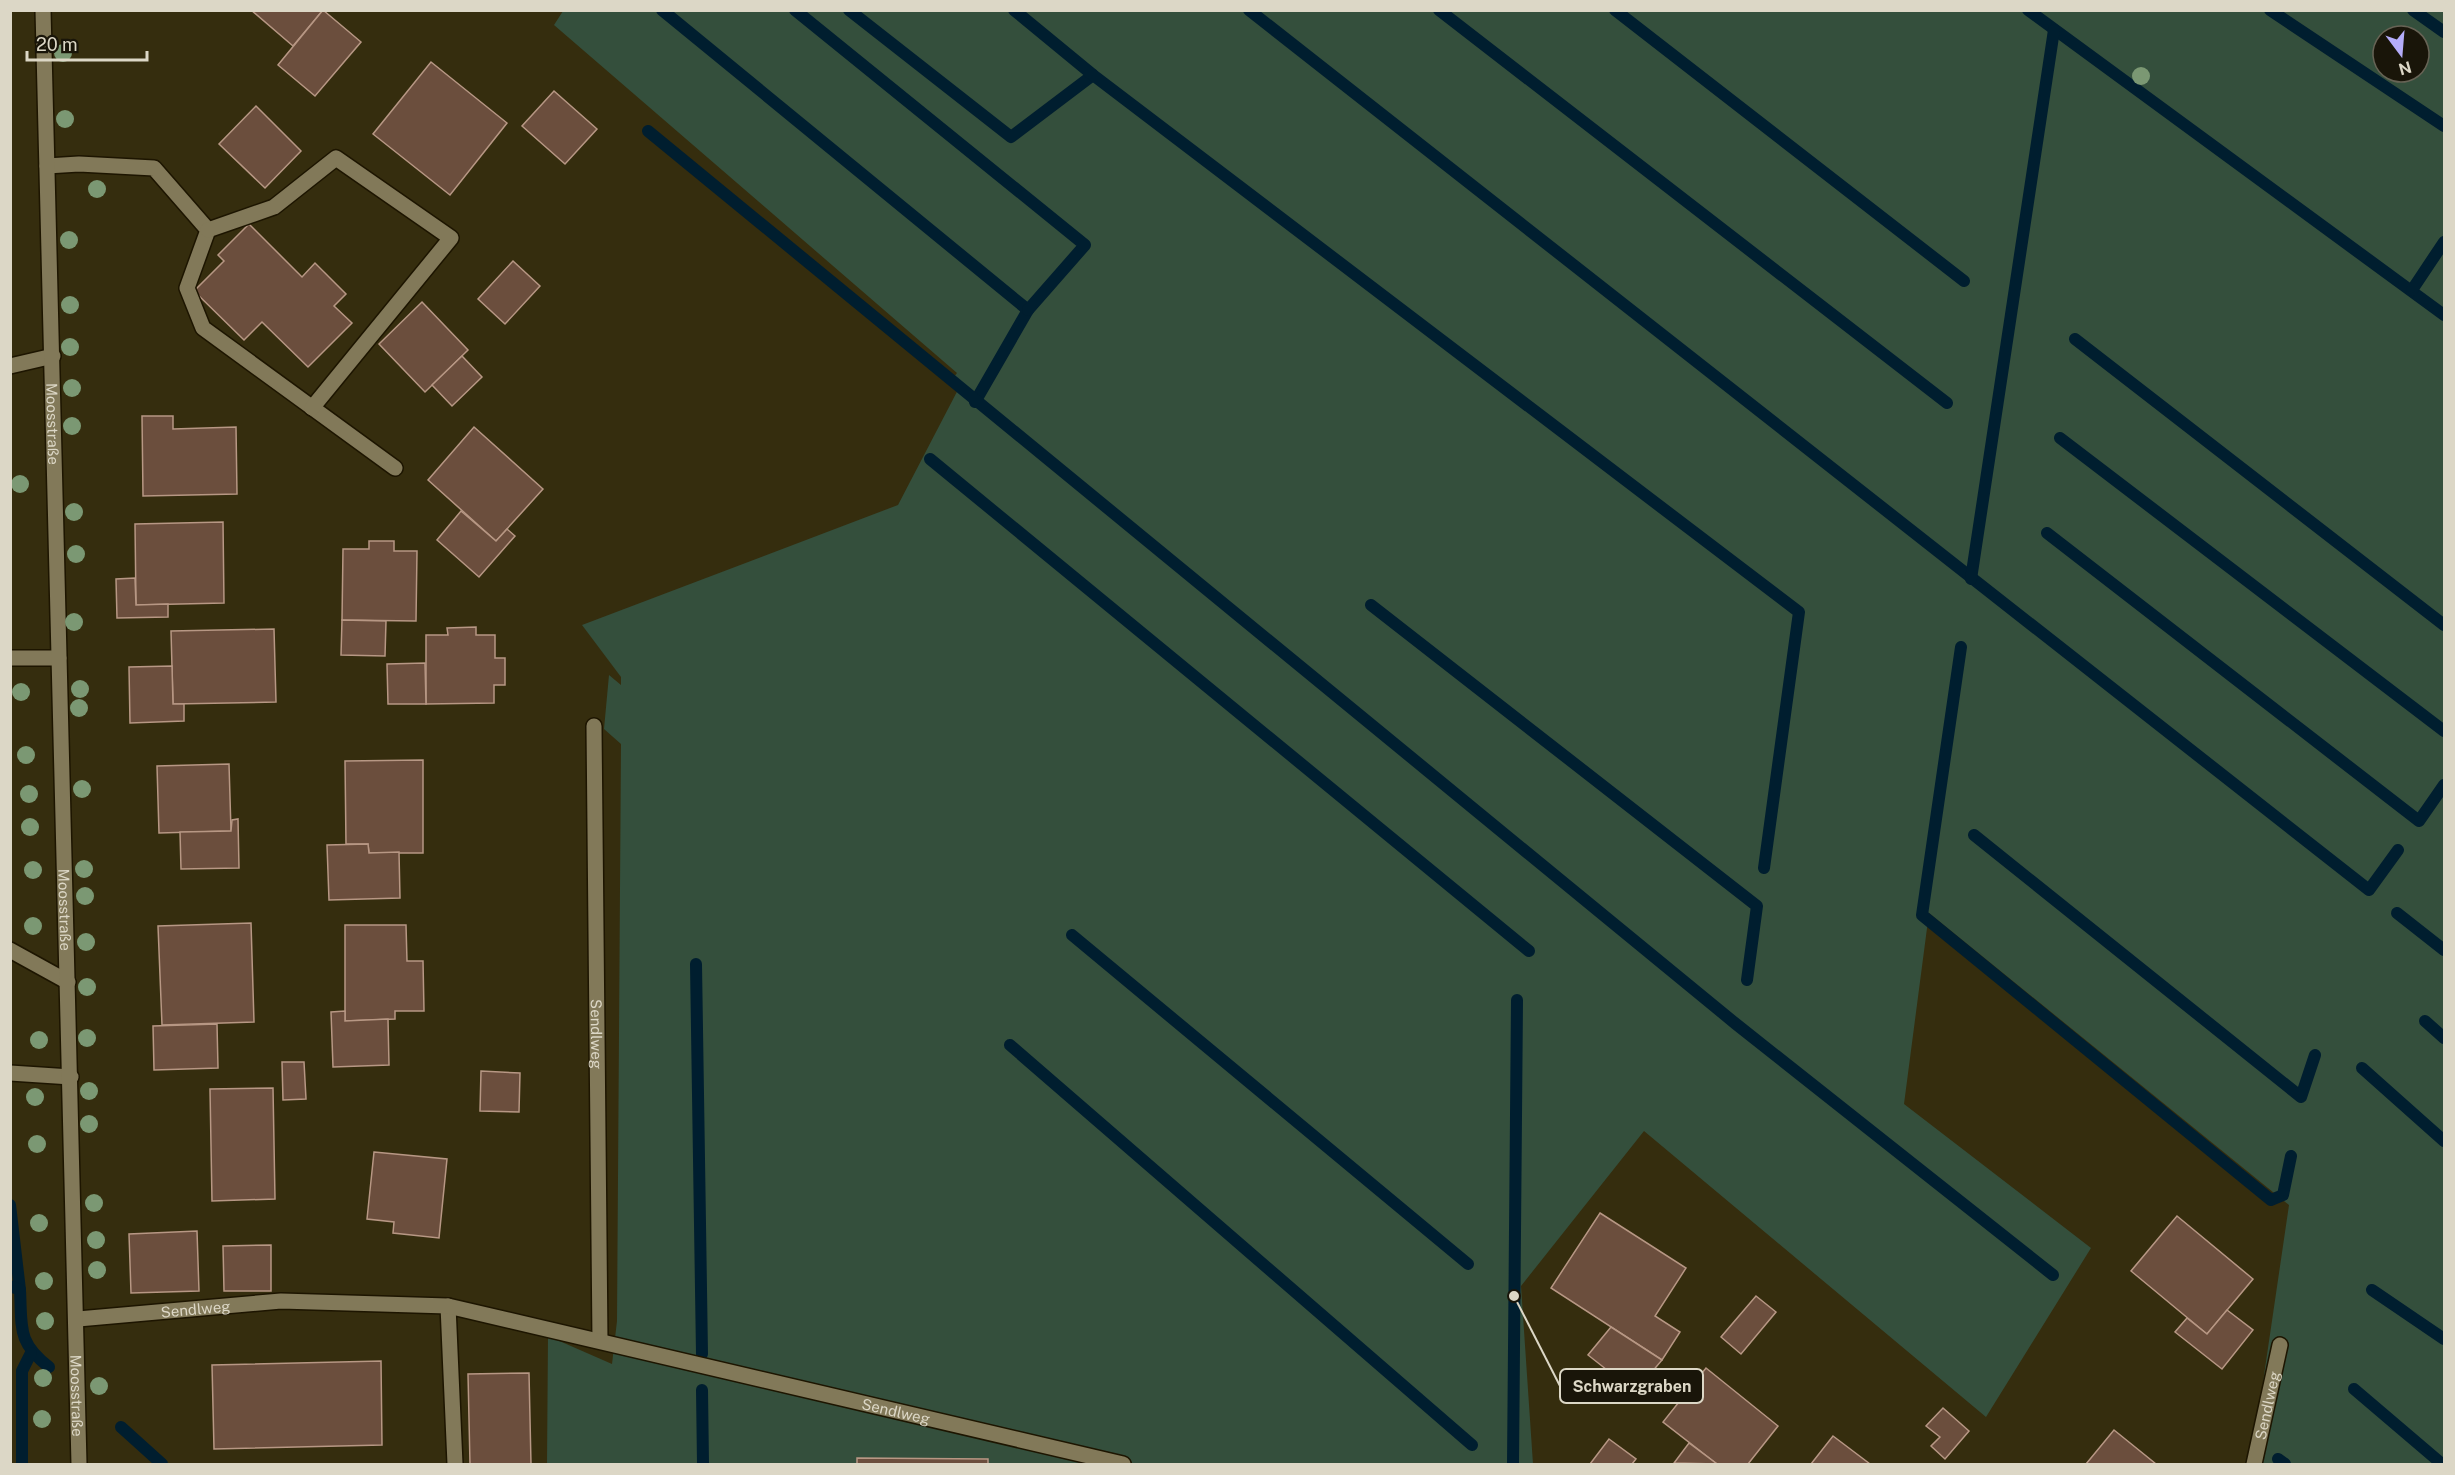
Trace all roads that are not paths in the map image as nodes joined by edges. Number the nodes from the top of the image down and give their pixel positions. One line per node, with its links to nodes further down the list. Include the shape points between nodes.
1 (43, 10): 2 (street, Moosstraße)
2 (48, 166): 3 (street, via 154,168); 4 (street, Moosstraße)
3 (208, 230): 6 (street, via 187,288 203,328); 6 (street, via 273,207 336,158 451,238)
4 (53, 356): 5 (street); 9 (street, Moosstraße)
5 (10, 366)
6 (312, 408): 7 (street)
7 (395, 468)
8 (10, 658): 9 (street)
9 (59, 658): 12 (street, Moosstraße)
10 (594, 726): 17 (street, Sendlweg)
11 (10, 950): 12 (street)
12 (68, 982): 14 (street, Moosstraße)
13 (10, 1073): 14 (street)
14 (71, 1077): 16 (street, Moosstraße)
15 (448, 1306): 16 (street, Sendlweg, via 281,1301); 17 (street, Sendlweg); 20 (street)
16 (78, 1319): 19 (street, Moosstraße)
17 (600, 1341): 21 (street, Sendlweg)
18 (2280, 1345): 22 (street, Sendlweg)
19 (79, 1464)
20 (455, 1464)
21 (1123, 1464)
22 (2254, 1464)

